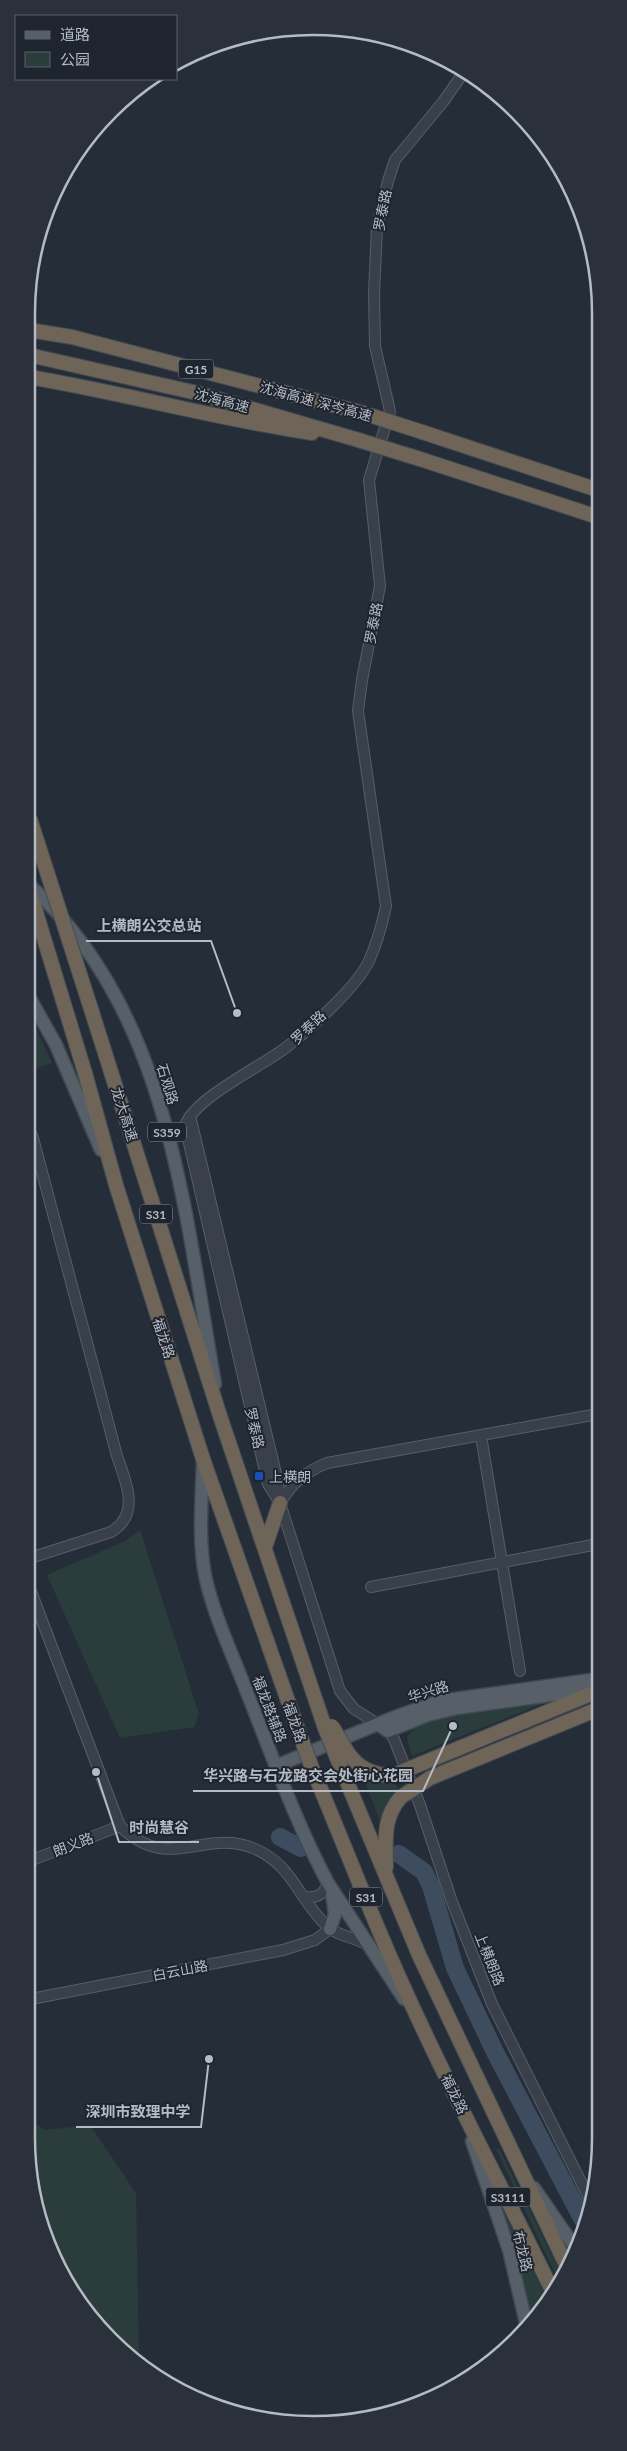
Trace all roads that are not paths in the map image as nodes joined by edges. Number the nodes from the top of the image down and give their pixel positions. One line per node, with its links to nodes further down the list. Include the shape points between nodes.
1 (460, 77): 20 (street, 罗泰路, via 395,160 377,227 375,346 390,411 369,480 380,586 358,711 386,906 379,936 368,963 326,1012 285,1049 204,1102 190,1116 278,1482)
2 (35, 325): 4 (highway)
3 (35, 331): 4 (highway, 沈海高速 深岑高速 / G15)
4 (72, 337): 8 (highway, 沈海高速 深岑高速 / G15, bridge, via 363,413)
5 (35, 356): 7 (highway, 沈海高速 / G15, via 197,393)
6 (35, 379): 7 (highway, via 261,425)
7 (355, 438): 9 (highway, 沈海高速 深岑高速 / G15, bridge)
8 (592, 488)
9 (592, 515)
10 (35, 835): 17 (highway, 龙大高速 / S31, bridge)
11 (35, 892): 17 (main road, 石观路 / S359, via 66,921 90,951 132,1027 147,1066 179,1184)
12 (35, 908): 15 (highway, 龙大高速 / S31)
13 (35, 1008): 15 (main road, via 56,1045)
14 (35, 1145): 23 (street, via 130,1494 129,1508 118,1527)
15 (116, 1185): 19 (highway, 福龙路 / S31)
16 (592, 1415): 18 (street)
17 (220, 1416): 22 (highway, 福龙路 / S31)
18 (481, 1436): 20 (street, via 326,1463 301,1476); 24 (street)
19 (203, 1459): 34 (main road, 福龙路辅路, via 201,1536 206,1577 230,1649); 43 (highway, 福龙路 / S31, bridge, via 300,1738)
20 (280, 1503): 22 (highway); 32 (street, 罗泰路, via 340,1691 354,1709)
21 (592, 1545): 24 (street)
22 (264, 1547): 33 (highway, 福龙路 / S31, bridge, via 317,1699)
23 (35, 1556)
24 (501, 1563): 25 (street); 27 (street)
25 (371, 1586)
26 (35, 1602): 35 (street)
27 (520, 1671)
28 (592, 1680): 32 (main road, 华兴路, via 453,1698 422,1707)
29 (592, 1691): 32 (main road, 华兴路, via 456,1708)
30 (592, 1693): 33 (highway, bridge, via 392,1776 368,1772)
31 (592, 1711): 37 (highway, bridge, via 430,1778 401,1797 388,1817)
32 (383, 1728): 34 (main road, 华兴路); 46 (street, 上横朗路, via 394,1739 492,2004)
33 (342, 1756): 37 (highway, 福龙路 / S31)
34 (276, 1766): 38 (main road, 福龙路辅路, via 298,1822)
35 (120, 1826): 36 (street, 朗义路); 39 (street, via 140,1843 170,1850 222,1844 252,1847 277,1862)
36 (35, 1859)
37 (386, 1873): 45 (highway, 福龙路 / S31, via 419,1955)
38 (328, 1883): 39 (street, via 319,1896); 40 (main road, via 335,1906); 41 (main road, 福龙路辅路)
39 (306, 1898): 40 (street)
40 (330, 1929): 41 (street, via 361,1941); 42 (street, 白云山路, via 315,1940 283,1950)
41 (373, 1950): 43 (main road, 福龙路辅路)
42 (35, 1998)
43 (422, 2026): 44 (highway, 福龙路 / S31)
44 (459, 2103): 49 (highway, 福龙路 / S3111); 50 (main road, 布龙路 / S31, via 498,2214)
45 (521, 2169): 47 (main road, S31); 48 (highway, 福龙路 / S3111)
46 (587, 2193)
47 (572, 2242)
48 (564, 2260)
49 (550, 2285)
50 (525, 2318)

